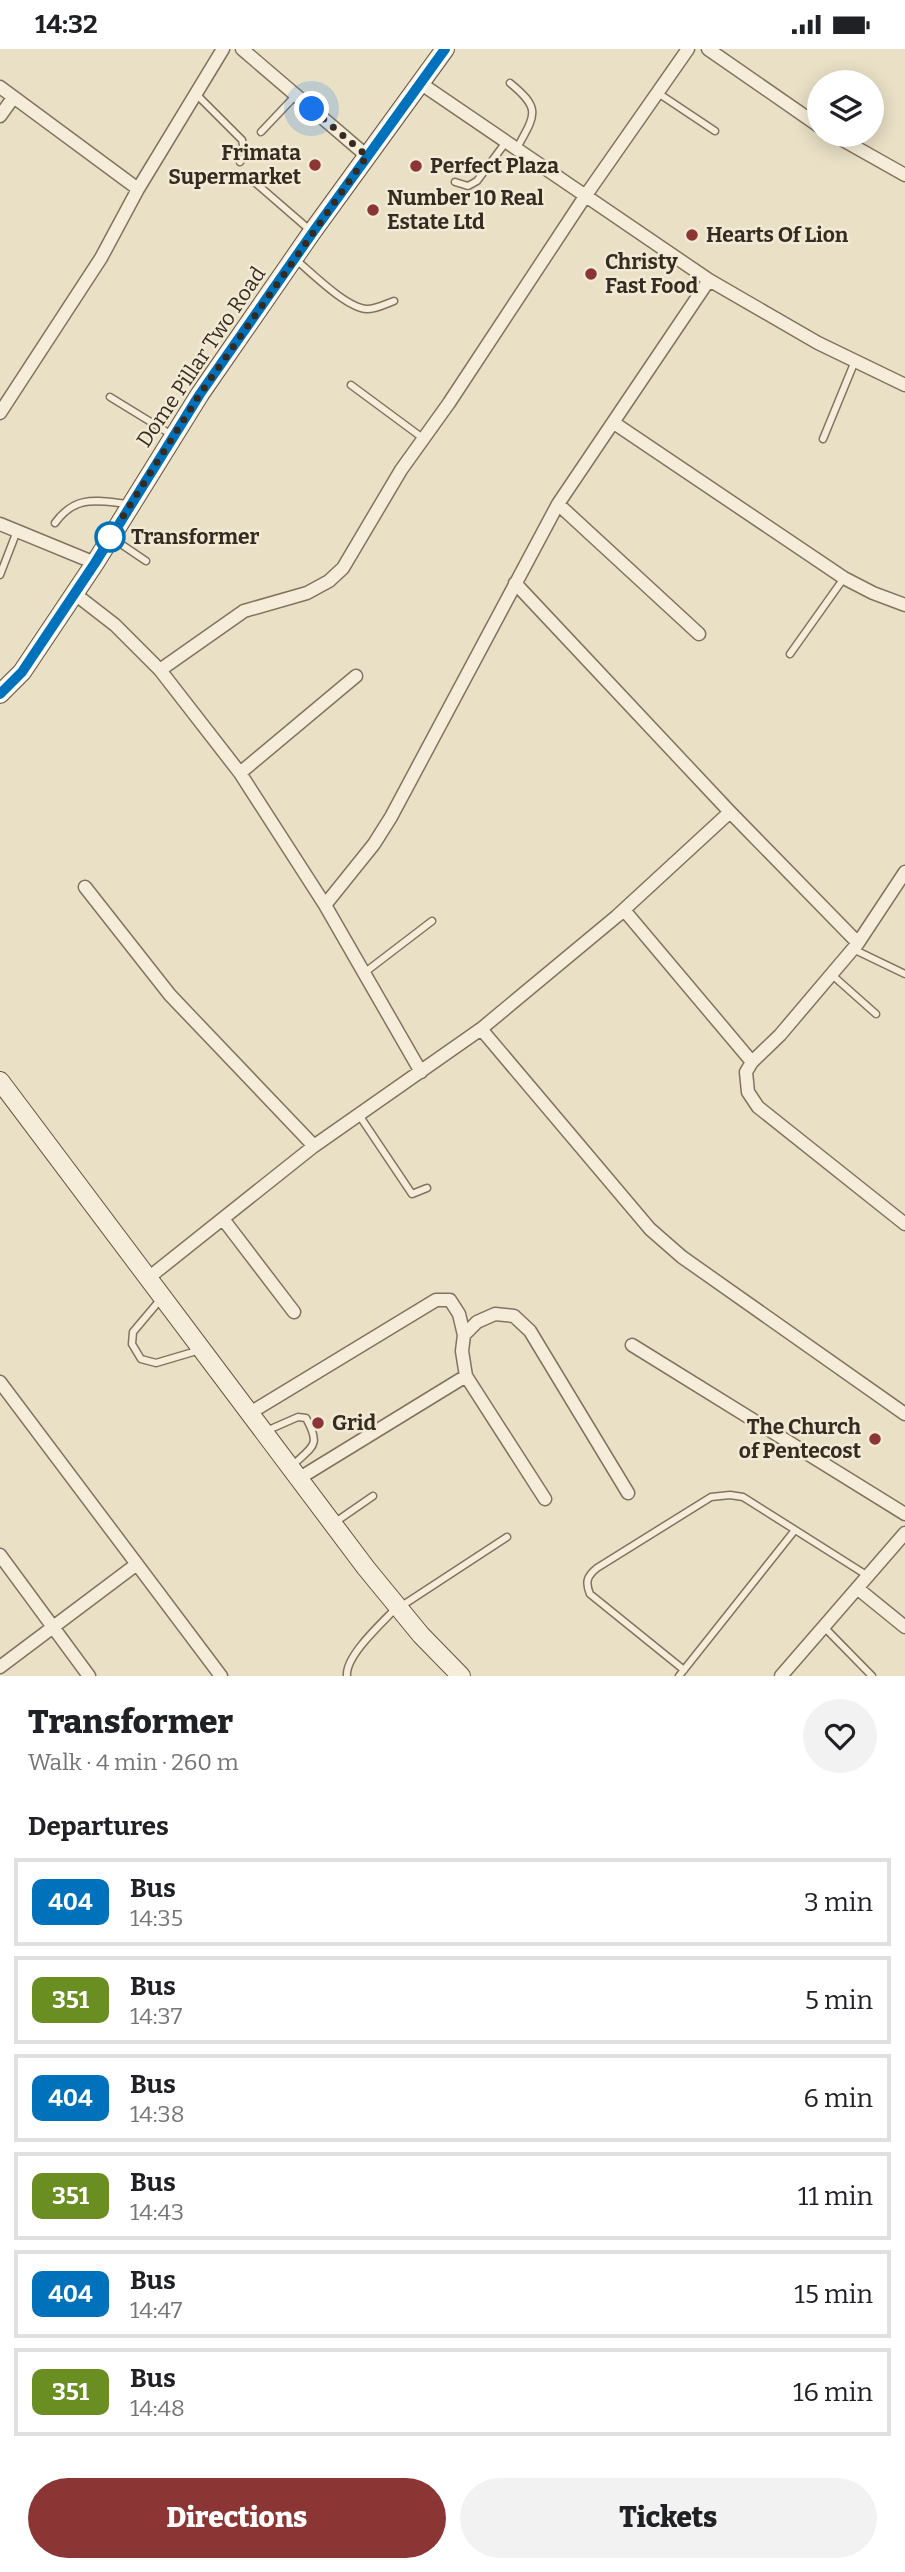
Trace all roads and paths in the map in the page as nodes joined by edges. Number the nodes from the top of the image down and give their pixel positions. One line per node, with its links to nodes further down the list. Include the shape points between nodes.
1 (223, 49): 11 (street)
2 (242, 49): 6 (street)
3 (445, 49): 7 (street, Dome Pillar Two Road)
4 (688, 49): 10 (street)
5 (708, 49): 15 (street)
6 (257, 54): 12 (street)
7 (420, 83): 18 (street); 20 (street, Dome Pillar Two Road)
8 (510, 83): 18 (lane, via 528,98 533,110 532,122)
9 (0, 87): 13 (street)
10 (657, 93): 16 (lane); 26 (street)
11 (196, 94): 21 (lane, via 242,140 245,155); 25 (street)
12 (296, 95): 17 (lane); 20 (street)
13 (13, 98): 14 (street); 25 (street)
14 (0, 116)
15 (807, 118)
16 (715, 131)
17 (261, 132)
18 (511, 146): 24 (lane, via 477,181 468,186); 26 (street)
19 (855, 147): 22 (street)
20 (367, 156): 27 (street, Dome Pillar Two Road)
21 (240, 162)
22 (905, 175)
23 (251, 179): 27 (lane)
24 (455, 182)
25 (138, 189): 35 (street, via 101,258)
26 (586, 195): 29 (street); 38 (street)
27 (313, 232): 28 (street, Dome Pillar Two Road)
28 (295, 259): 30 (lane, via 356,306 366,309); 37 (street, Dome Pillar Two Road)
29 (709, 280): 31 (street); 36 (street)
30 (394, 301)
31 (855, 361): 33 (street); 39 (lane)
32 (351, 385): 38 (lane)
33 (905, 385)
34 (110, 397): 37 (lane)
35 (0, 414)
36 (614, 423): 41 (street); 49 (street)
37 (174, 436): 40 (street, Dome Pillar Two Road)
38 (424, 439): 55 (street, via 343,568 329,581 307,593 244,611)
39 (823, 439)
40 (130, 504): 42 (lane, via 74,503); 45 (street, Dome Pillar Two Road)
41 (558, 504): 50 (street); 53 (street)
42 (55, 523)
43 (0, 524): 44 (street)
44 (17, 530): 47 (street); 48 (lane)
45 (111, 537): 46 (lane); 47 (street, Dome Pillar Two Road)
46 (146, 561)
47 (95, 563): 51 (street, Dome Pillar Two Road)
48 (0, 575)
49 (844, 578): 52 (street); 54 (lane)
50 (515, 583): 59 (street); 62 (street, via 391,817)
51 (75, 594): 55 (street, via 115,625); 57 (street, Dome Pillar Two Road, via 22,672)
52 (905, 605)
53 (699, 634)
54 (790, 654)
55 (160, 670): 58 (street)
56 (356, 676): 58 (street)
57 (0, 694)
58 (240, 772): 62 (street)
59 (730, 812): 63 (street); 65 (street)
60 (905, 872): 65 (street)
61 (85, 887): 75 (street, via 170,995)
62 (325, 905): 66 (street)
63 (624, 910): 70 (street); 71 (street)
64 (432, 921): 66 (lane)
65 (855, 946): 67 (street); 68 (lane)
66 (363, 974): 72 (street)
67 (831, 974): 69 (lane); 71 (street)
68 (905, 974)
69 (876, 1014)
70 (481, 1029): 72 (street); 88 (street, via 650,1229 682,1257)
71 (752, 1062): 78 (street, via 745,1083 758,1107)
72 (421, 1072): 74 (street)
73 (0, 1081): 79 (street)
74 (359, 1115): 75 (street); 76 (lane, via 412,1193)
75 (314, 1146): 77 (street)
76 (427, 1188)
77 (223, 1219): 79 (street); 81 (street)
78 (905, 1224)
79 (147, 1279): 80 (street)
80 (161, 1298): 84 (street); 84 (lane, via 133,1332 132,1344 141,1359 156,1363)
81 (294, 1312)
82 (464, 1335): 85 (street); 87 (street, via 450,1300 436,1300); 91 (street, via 495,1314 514,1316 530,1331)
83 (632, 1345): 94 (street)
84 (202, 1350): 87 (street)
85 (466, 1376): 90 (street); 93 (street)
86 (0, 1382): 100 (street)
87 (250, 1413): 89 (street)
88 (905, 1415)
89 (263, 1432): 90 (street); 90 (lane, via 298,1416 306,1418 315,1435 314,1444)
90 (294, 1474): 95 (street)
91 (628, 1493)
92 (373, 1496): 95 (lane)
93 (545, 1499)
94 (905, 1514)
95 (332, 1524): 103 (street)
96 (795, 1530): 101 (lane); 108 (lane); 108 (lane, via 743,1497 711,1497 589,1575 590,1594)
97 (905, 1533): 101 (street)
98 (507, 1537): 103 (lane)
99 (0, 1555): 104 (street)
100 (137, 1563): 104 (street); 110 (street)
101 (868, 1576): 102 (street)
102 (857, 1588): 105 (street); 106 (street)
103 (398, 1607): 111 (lane, via 351,1658); 112 (street)
104 (53, 1627): 107 (street); 109 (street)
105 (824, 1627): 113 (street); 114 (lane)
106 (905, 1627)
107 (0, 1667)
108 (681, 1673)
109 (89, 1676)
110 (221, 1676)
111 (347, 1676)
112 (461, 1676)
113 (781, 1676)
114 (872, 1676)

